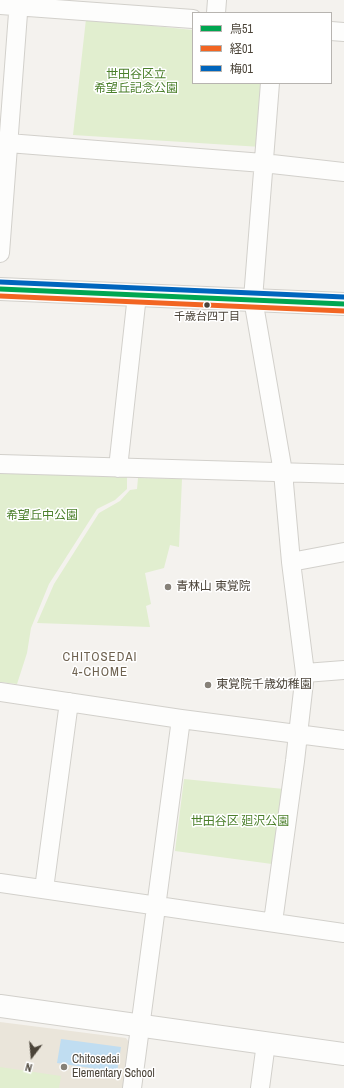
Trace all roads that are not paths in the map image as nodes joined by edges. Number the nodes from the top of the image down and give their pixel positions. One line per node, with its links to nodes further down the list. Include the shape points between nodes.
1 (217, 0): 5 (street)
2 (19, 3): 3 (street); 4 (street); 10 (street)
3 (0, 5)
4 (118, 7): 6 (street)
5 (216, 12)
6 (192, 19)
7 (332, 31): 8 (street)
8 (344, 32)
9 (270, 84): 11 (street)
10 (8, 143): 11 (street); 13 (street)
11 (263, 162): 12 (street); 16 (street)
12 (344, 172)
13 (0, 253)
14 (0, 289): 15 (street)
15 (137, 295): 16 (street); 19 (street)
16 (253, 299): 17 (street); 20 (street)
17 (344, 304)
18 (0, 464): 19 (street)
19 (118, 468): 20 (street)
20 (283, 472): 21 (street); 23 (street)
21 (344, 474)
22 (344, 552): 23 (street)
23 (291, 562): 25 (street)
24 (344, 670): 25 (street)
25 (305, 673): 29 (street)
26 (0, 692): 27 (street)
27 (69, 702): 28 (street); 32 (street)
28 (180, 718): 29 (street); 33 (street)
29 (299, 734): 30 (street); 34 (street)
30 (344, 740)
31 (0, 883): 32 (street)
32 (44, 889): 33 (street)
33 (156, 905): 34 (street); 37 (street)
34 (273, 922): 35 (street)
35 (344, 933)
36 (0, 1006): 37 (street)
37 (141, 1026): 38 (street); 40 (street)
38 (266, 1043): 39 (street); 41 (street)
39 (344, 1054)
40 (132, 1088)
41 (260, 1088)

